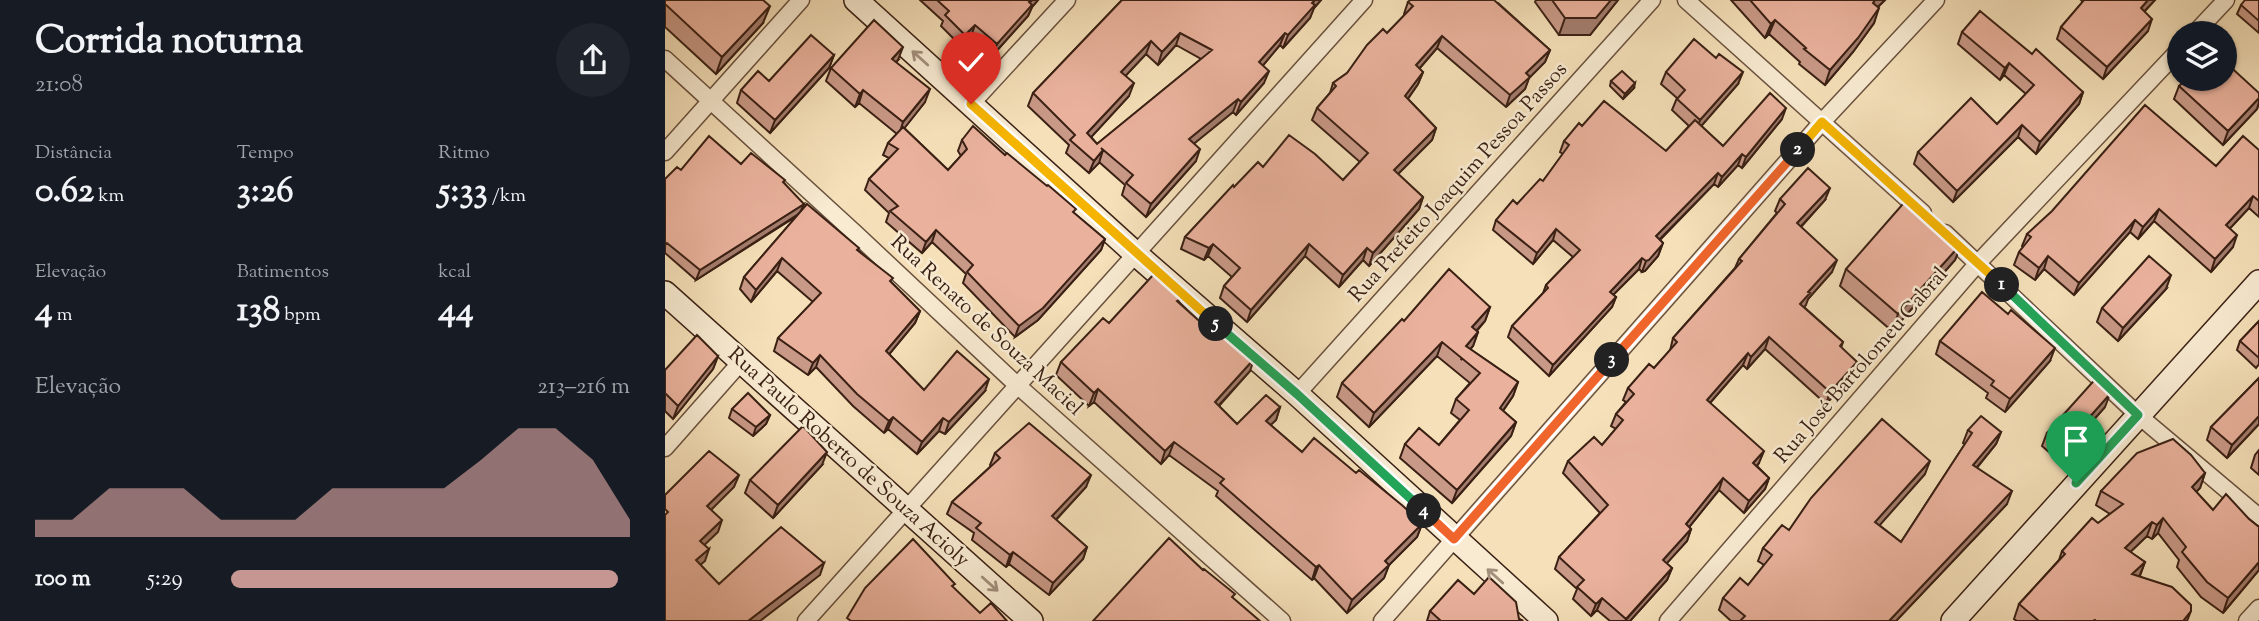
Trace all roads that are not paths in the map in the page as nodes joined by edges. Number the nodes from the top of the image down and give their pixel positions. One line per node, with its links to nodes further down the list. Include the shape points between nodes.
1 (801, 0): 12 (street)
2 (856, 0): 13 (street, one-way to 2)
3 (1067, 0): 13 (street)
4 (1364, 0): 16 (street)
5 (1652, 0): 22 (street, Rua Prefeito Joaquim Pessoa Passos)
6 (1686, 0): 14 (street)
7 (1936, 0): 14 (street)
8 (2226, 0): 9 (street)
9 (2206, 21)
10 (665, 59): 12 (street, Rua Renato de Souza Maciel)
11 (2167, 63): 17 (street, Rua José Bartolomeu Cabral)
12 (712, 101): 15 (street); 21 (street, Rua Renato de Souza Maciel)
13 (971, 104): 16 (street)
14 (1822, 122): 17 (street); 27 (street)
15 (665, 152)
16 (1137, 254): 21 (street); 22 (street)
17 (1978, 263): 23 (street); 34 (street, Rua José Bartolomeu Cabral)
18 (2259, 282): 23 (street)
19 (665, 293): 20 (street, Rua Paulo Roberto de Souza Acioly)
20 (740, 363): 24 (street); 25 (street, Rua Paulo Roberto de Souza Acioly)
21 (1017, 385): 25 (street); 31 (street, Rua Renato de Souza Maciel)
22 (1297, 394): 27 (street)
23 (2138, 415): 26 (street); 35 (street)
24 (665, 448)
25 (907, 509): 29 (street); 30 (street, Rua Paulo Roberto de Souza Acioly, one-way to 30)
26 (2259, 517)
27 (1454, 539): 32 (street); 33 (street, one-way to 27)
28 (2259, 608): 36 (street)
29 (806, 621)
30 (1031, 621)
31 (1282, 621)
32 (1382, 621)
33 (1546, 621)
34 (1668, 621)
35 (1953, 621)
36 (2247, 621)

